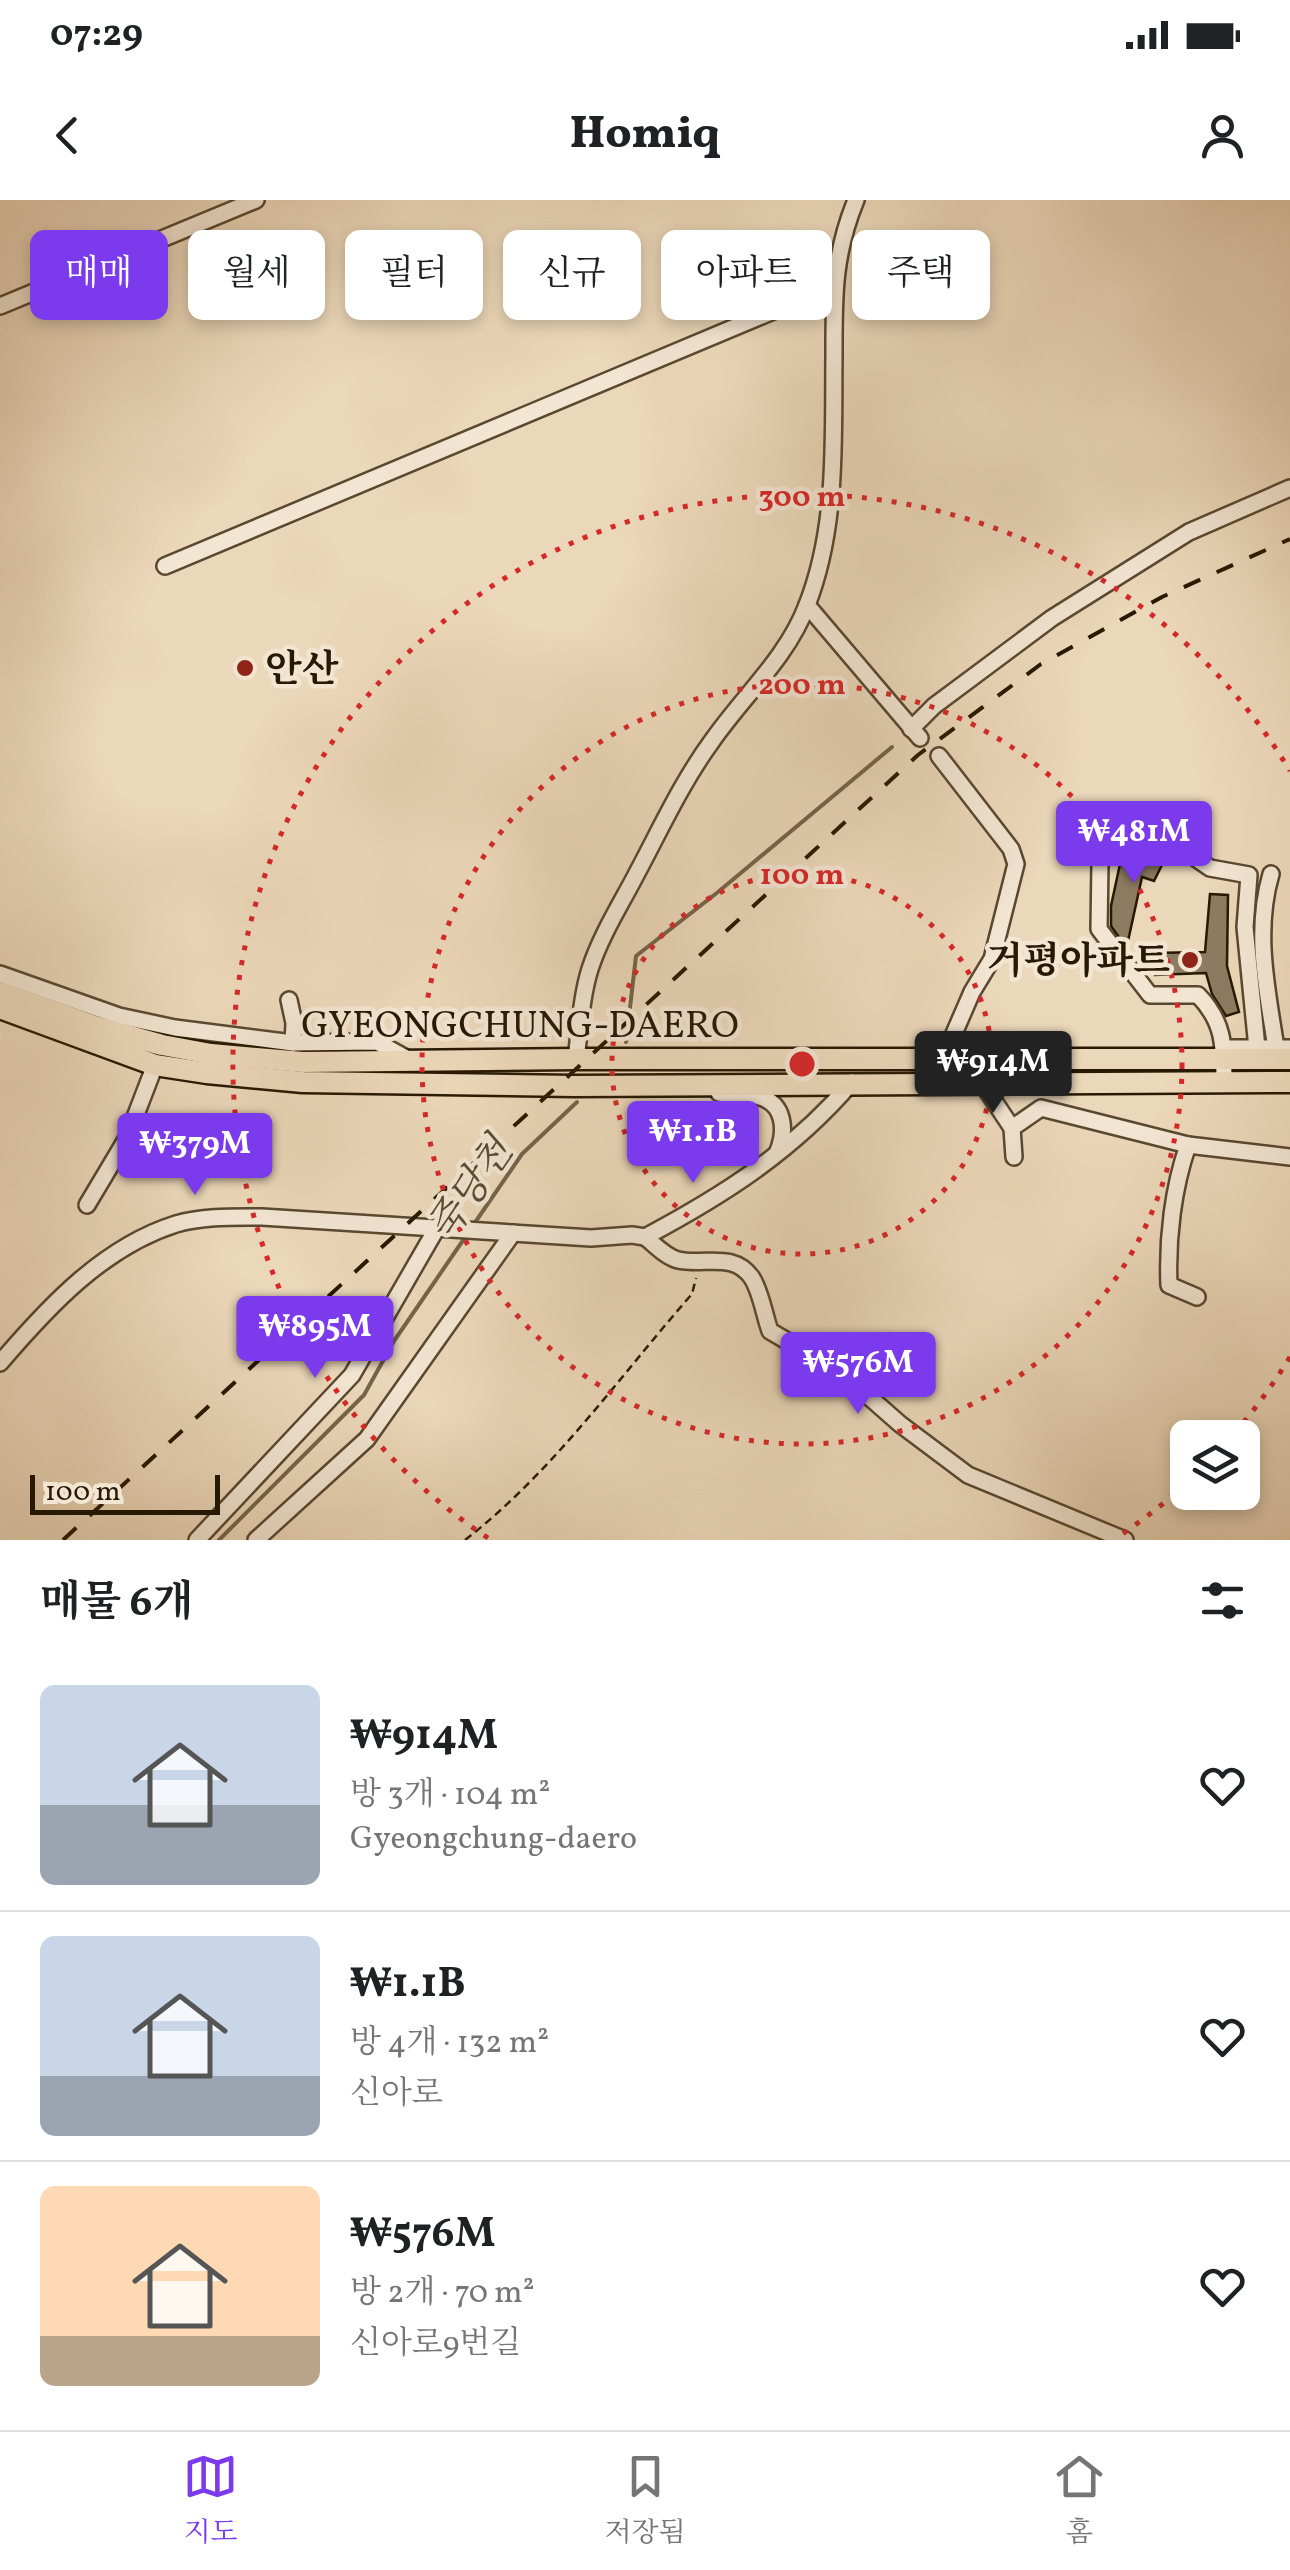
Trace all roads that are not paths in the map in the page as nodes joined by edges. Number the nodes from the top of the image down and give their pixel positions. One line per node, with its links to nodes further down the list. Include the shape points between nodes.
1 (256, 200): 4 (street)
2 (856, 200): 3 (street)
3 (833, 286): 6 (street); 7 (street, via 831,500)
4 (0, 306)
5 (1290, 488): 7 (street, via 1189,532 1083,598 934,706 915,734)
6 (165, 566)
7 (807, 605): 18 (street, via 774,665 691,771 608,928 584,992)
8 (939, 756): 20 (street, via 1016,864 992,959)
9 (1271, 874): 17 (street, via 1261,950)
10 (0, 974): 15 (street, via 120,1016)
11 (0, 992): 15 (main road, GYEONGCHUNG-DAERO)
12 (289, 1000): 14 (street)
13 (0, 1008): 15 (main road, GYEONGCHUNG-DAERO)
14 (293, 1044): 15 (street); 21 (street, via 377,1042)
15 (162, 1045): 21 (main road, GYEONGCHUNG-DAERO, via 304,1062); 29 (main road, GYEONGCHUNG-DAERO, via 206,1073 303,1082); 37 (street, via 127,1138)
16 (1256, 1048): 17 (street); 22 (street); 22 (street, via 1245,928 1249,876 1210,868 1143,822 1129,828 1100,862 1099,930 1150,995 1198,994 1214,1012)
17 (1285, 1052): 22 (main road, GYEONGCHUNG-DAERO)
18 (576, 1059): 19 (main road, GYEONGCHUNG-DAERO); 21 (main road, GYEONGCHUNG-DAERO); 29 (main road)
19 (853, 1059): 20 (main road, GYEONGCHUNG-DAERO); 23 (main road)
20 (943, 1059): 22 (main road, GYEONGCHUNG-DAERO)
21 (411, 1061)
22 (1224, 1063): 25 (main road); 27 (main road, GYEONGCHUNG-DAERO)
23 (852, 1082): 24 (main road, GYEONGCHUNG-DAERO); 28 (main road, GYEONGCHUNG-DAERO); 34 (street)
24 (982, 1082): 27 (main road, GYEONGCHUNG-DAERO); 32 (street)
25 (1255, 1082): 26 (main road); 30 (street)
26 (1290, 1082)
27 (1041, 1084): 31 (street)
28 (691, 1085): 29 (main road, GYEONGCHUNG-DAERO); 34 (street, via 761,1097 775,1106 784,1134)
29 (574, 1086)
30 (1290, 1094)
31 (1041, 1108): 32 (street); 33 (street)
32 (1012, 1128): 36 (street)
33 (1188, 1145): 35 (street); 41 (street, via 1169,1284)
34 (777, 1154): 40 (street, via 738,1185)
35 (1290, 1156)
36 (1014, 1157)
37 (87, 1205)
38 (438, 1226): 39 (street); 42 (street, via 230,1217 177,1224 121,1251 66,1290); 43 (street, via 352,1374)
39 (513, 1233): 40 (street); 44 (street, via 367,1439)
40 (645, 1238): 45 (street, via 674,1260 723,1260 744,1269 770,1330 842,1373 968,1476)
41 (1197, 1297)
42 (0, 1363)
43 (197, 1540)
44 (256, 1540)
45 (1124, 1540)

